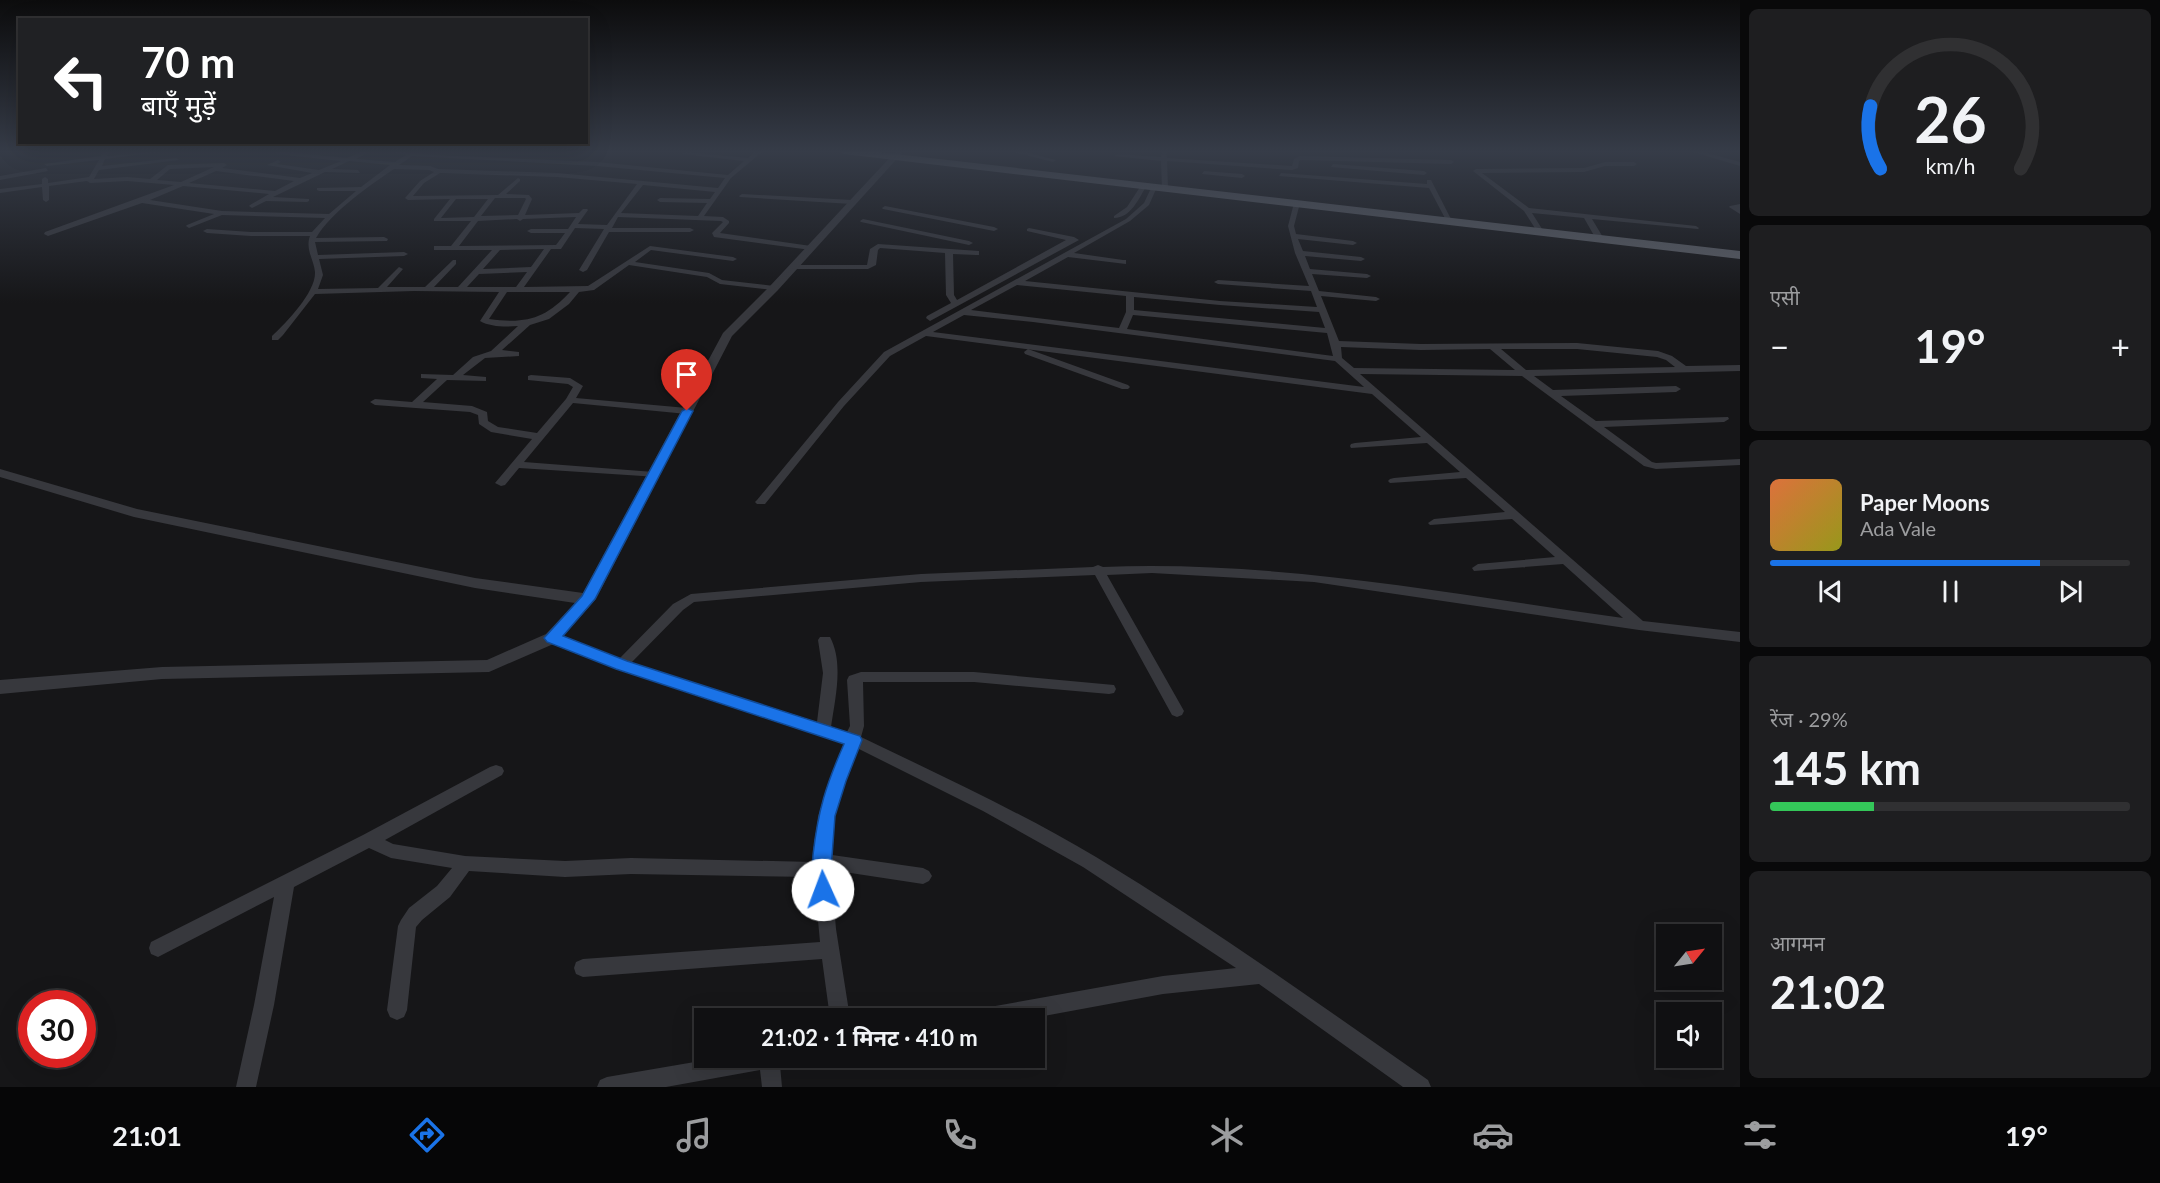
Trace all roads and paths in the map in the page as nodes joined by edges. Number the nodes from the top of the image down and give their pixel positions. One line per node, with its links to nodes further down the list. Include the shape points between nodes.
1 (710, 201): 25 (street)
2 (139, 202): 43 (street)
3 (146, 202): 22 (street)
4 (259, 202): 17 (street)
5 (348, 202): 24 (street)
6 (451, 202): 29 (street, via 436,220)
7 (492, 202): 29 (street)
8 (527, 202): 28 (street)
9 (626, 202): 23 (street)
10 (847, 202): 11 (street)
11 (852, 202): 58 (street)
12 (1148, 202): 50 (street, via 1140,212)
13 (1286, 202): 16 (highway)
14 (1440, 202): 31 (street)
15 (1516, 202): 20 (street)
16 (1297, 203): 31 (highway); 44 (street, via 1291,226)
17 (252, 206)
18 (1740, 206): 21 (street, via 1732,207)
19 (885, 208): 26 (street)
20 (1527, 210): 27 (street); 42 (street)
21 (1740, 212)
22 (222, 213): 24 (street); 32 (street)
23 (616, 215): 25 (street); 33 (street)
24 (331, 216): 45 (street)
25 (701, 216): 58 (street, via 728,220 717,235)
26 (923, 216): 37 (street); 41 (street)
27 (1587, 217): 34 (street); 48 (street)
28 (520, 219): 29 (street); 35 (street, via 584,212)
29 (476, 220): 55 (street)
30 (863, 221): 41 (street)
31 (1449, 221): 42 (highway)
32 (189, 226)
33 (608, 228): 35 (street); 36 (street); 74 (street)
34 (1696, 228)
35 (572, 229): 40 (street); 57 (street, via 558,247)
36 (690, 230)
37 (994, 230)
38 (1029, 230): 47 (street)
39 (207, 231): 45 (street)
40 (531, 231)
41 (904, 232): 51 (street)
42 (1540, 232): 48 (highway)
43 (48, 234)
44 (1293, 236): 52 (street); 61 (street)
45 (314, 237): 46 (street); 65 (street)
46 (384, 239)
47 (1074, 239): 50 (street); 91 (street)
48 (1600, 239): 64 (highway)
49 (891, 241): 53 (street)
50 (1086, 242): 63 (street)
51 (969, 243)
52 (1353, 243)
53 (883, 246): 59 (street); 71 (street, via 874,249 872,265 868,267)
54 (437, 248): 55 (street)
55 (453, 248): 56 (street)
56 (498, 248): 57 (street); 76 (street)
57 (549, 248): 73 (street)
58 (811, 248): 71 (street)
59 (949, 251): 60 (street); 91 (street, via 950,295)
60 (976, 253)
61 (1299, 253): 67 (street); 75 (street)
62 (404, 254): 65 (street)
63 (1065, 254): 69 (street); 78 (street)
64 (1740, 255)
65 (316, 257): 88 (street, via 319,278)
66 (733, 259): 70 (street, via 652,248)
67 (1361, 259)
68 (453, 262): 81 (street)
69 (1123, 262)
70 (628, 263): 80 (street, via 709,275 720,282); 86 (street, via 591,288)
71 (794, 267): 80 (street)
72 (399, 269): 82 (street)
73 (533, 269): 76 (street); 85 (street)
74 (583, 270)
75 (1306, 272): 77 (street); 87 (street)
76 (476, 273): 83 (street)
77 (1367, 276)
78 (1014, 282): 89 (street); 91 (street)
79 (1218, 282): 87 (street)
80 (774, 288): 121 (street, via 727,335)
81 (427, 289): 82 (street); 83 (street)
82 (380, 290): 88 (street)
83 (460, 290): 84 (street)
84 (504, 290): 85 (street); 95 (street, via 484,321)
85 (518, 290): 86 (street)
86 (576, 291): 95 (street, via 555,313)
87 (1314, 291): 90 (street); 92 (street)
88 (311, 292): 99 (street, via 293,322)
89 (1130, 294): 92 (street); 93 (street)
90 (1376, 299)
91 (958, 308): 94 (street); 97 (street); 98 (street)
92 (1322, 310): 96 (street)
93 (1130, 312): 96 (street); 97 (street)
94 (930, 318)
95 (527, 323): 103 (street)
96 (1331, 331): 100 (street)
97 (1122, 332): 105 (street)
98 (922, 333): 101 (street); 134 (street, via 875,364)
99 (275, 338)
100 (1336, 344): 102 (street); 105 (street)
101 (1011, 345): 114 (street); 116 (street)
102 (1493, 347): 108 (street, via 1577,346 1658,354); 109 (street)
103 (495, 352): 104 (street); 111 (street, via 481,354)
104 (516, 354)
105 (1338, 359): 107 (street)
106 (1740, 369): 108 (street)
107 (1351, 370): 109 (street); 116 (street)
108 (1685, 370): 109 (street)
109 (1524, 373): 117 (street)
110 (424, 376): 111 (street)
111 (450, 377): 113 (street); 120 (street)
112 (531, 378): 118 (street, via 576,383 577,390)
113 (483, 379)
114 (1125, 387)
115 (1676, 389): 117 (street)
116 (1374, 391): 125 (street)
117 (1551, 393): 123 (street)
118 (570, 400): 121 (street); 124 (street)
119 (375, 402): 120 (street)
120 (414, 405): 124 (street, via 479,411 486,426 495,430)
121 (687, 411): 130 (street)
122 (1724, 418): 123 (street)
123 (1593, 424): 127 (street, via 1641,460 1656,466)
124 (540, 437): 128 (street)
125 (1427, 440): 126 (street); 131 (street)
126 (1354, 446)
127 (1738, 464)
128 (517, 465): 130 (street); 133 (street)
129 (0, 473): 140 (street, via 134,513 475,584)
130 (654, 475): 140 (street)
131 (1468, 475): 132 (street); 135 (street)
132 (1394, 481)
133 (501, 483)
134 (761, 502)
135 (1513, 515): 136 (street); 137 (street)
136 (1434, 523)
137 (1565, 560): 138 (street); 141 (street)
138 (1478, 568)
139 (1098, 569): 141 (street, via 1314,578); 145 (street, via 921,578 691,598); 148 (street)
140 (588, 599): 143 (street)
141 (1639, 625): 142 (street)
142 (1740, 636)
143 (552, 638): 145 (street); 146 (street, via 489,666 162,673)
144 (825, 640): 149 (street, via 831,679)
145 (621, 665): 149 (street)
146 (0, 687)
147 (1109, 689): 150 (street, via 974,677 856,677)
148 (1177, 711)
149 (823, 729): 150 (street)
150 (854, 740): 154 (street, via 826,816); 160 (street, via 989,806 1089,862)
151 (496, 771): 152 (street)
152 (369, 840): 153 (street, via 391,851); 156 (street)
153 (465, 863): 154 (street, via 565,869); 163 (street, via 436,899 411,917)
154 (822, 865): 155 (street); 158 (street)
155 (923, 876)
156 (286, 882): 157 (street); 166 (street)
157 (158, 948)
158 (830, 950): 159 (street); 161 (street)
159 (583, 968)
160 (1262, 975): 162 (street, via 1163,985); 169 (street)
161 (839, 1008)
162 (1038, 1008)
163 (397, 1010)
164 (714, 1068): 167 (street)
165 (771, 1068): 168 (street)
166 (246, 1087)
167 (607, 1087)
168 (772, 1087)
169 (1421, 1087)

